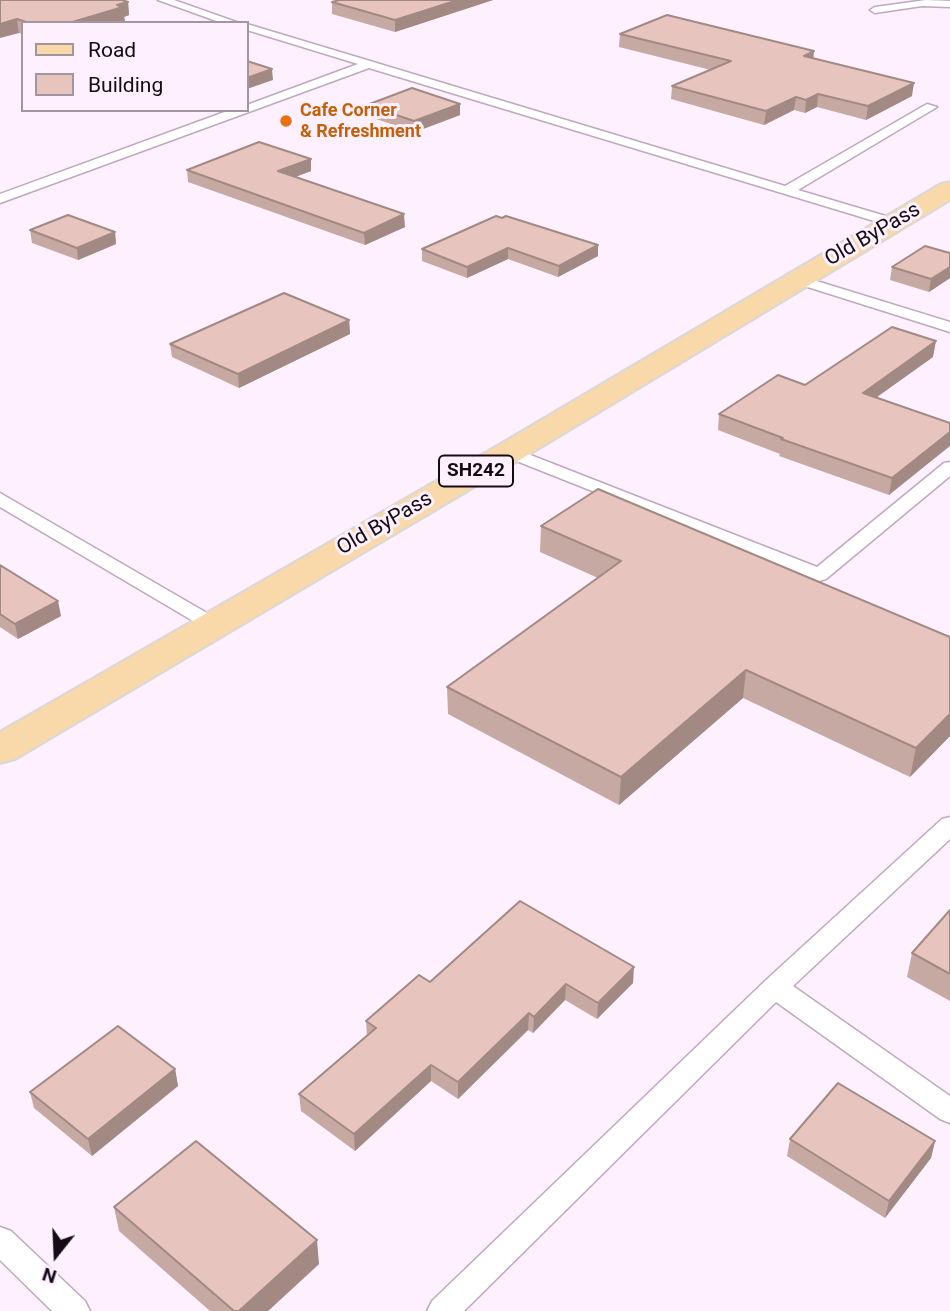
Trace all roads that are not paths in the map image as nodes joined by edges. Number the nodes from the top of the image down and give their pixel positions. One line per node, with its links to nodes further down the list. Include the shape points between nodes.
1 (163, 0): 4 (lane)
2 (950, 4): 3 (lane)
3 (875, 10)
4 (228, 21)
5 (248, 27): 6 (lane)
6 (366, 65): 8 (lane); 11 (lane)
7 (931, 107): 11 (lane)
8 (248, 108)
9 (237, 112): 12 (lane)
10 (950, 189): 13 (main road, Old ByPass / SH242)
11 (786, 191): 13 (lane)
12 (0, 199)
13 (894, 223): 14 (main road, Old ByPass / SH242)
14 (797, 279): 15 (lane); 16 (main road, Old ByPass / SH242)
15 (950, 327)
16 (510, 452): 17 (lane, via 819,575); 19 (main road, Old ByPass / SH242)
17 (950, 467)
18 (0, 499): 19 (lane)
19 (212, 624): 20 (main road, Old ByPass / SH242)
20 (0, 750)
21 (950, 825): 22 (lane)
22 (775, 987): 23 (lane); 26 (lane)
23 (950, 1111)
24 (0, 1240): 25 (lane)
25 (74, 1311)
26 (443, 1311)

